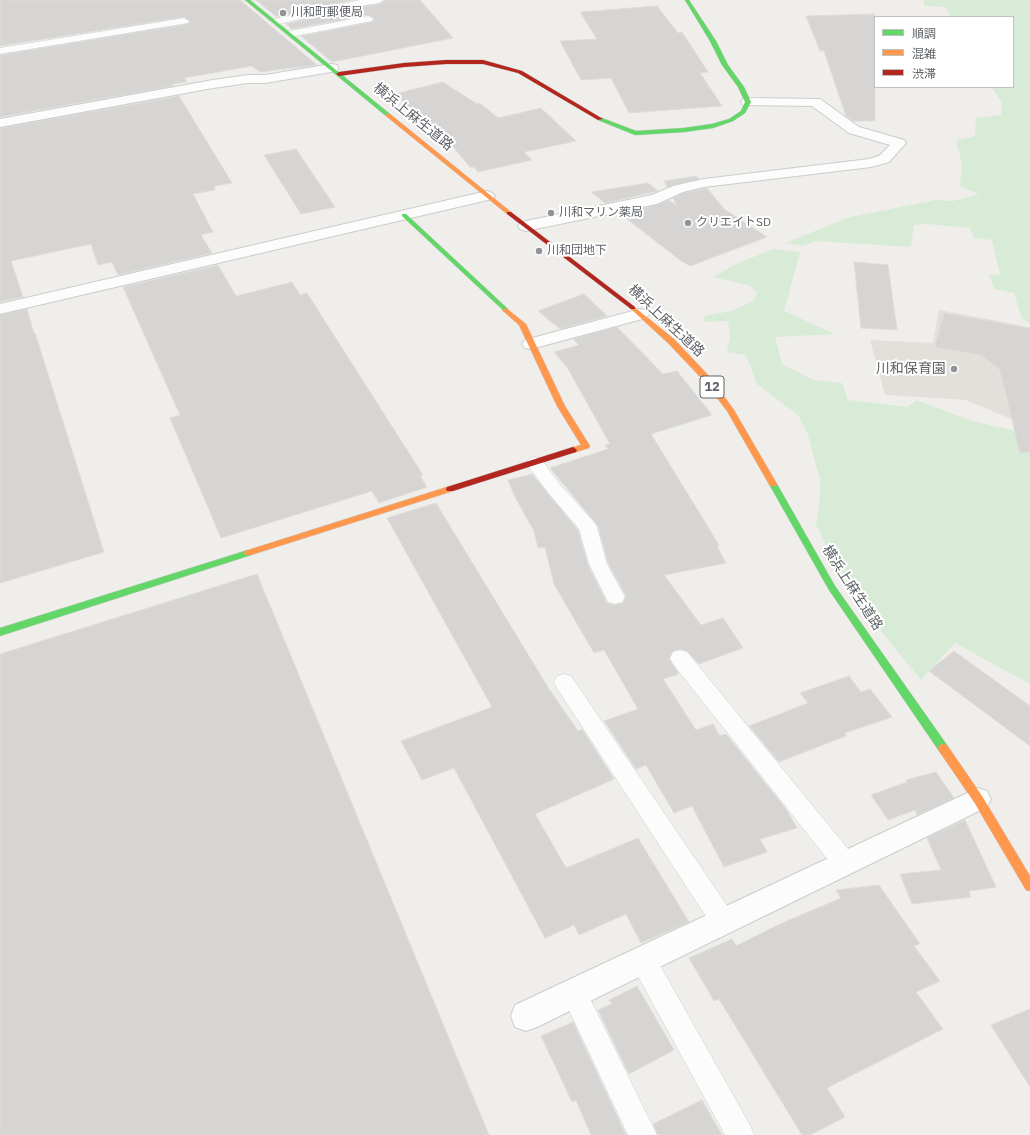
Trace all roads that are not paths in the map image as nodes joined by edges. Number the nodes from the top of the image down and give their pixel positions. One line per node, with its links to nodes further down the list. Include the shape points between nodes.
1 (247, 0): 6 (street, 横浜上麻生道路 / 12)
2 (379, 0): 6 (lane)
3 (687, 0): 10 (street)
4 (368, 19): 7 (lane)
5 (184, 21): 8 (lane)
6 (275, 22): 7 (street, 横浜上麻生道路 / 12)
7 (290, 34): 9 (street, 横浜上麻生道路 / 12)
8 (0, 52)
9 (335, 71): 10 (street, via 446,62 483,62 520,72 607,123 635,133 713,126 732,120 743,112); 11 (street, via 212,84); 12 (street, 横浜上麻生道路 / 12)
10 (748, 102): 14 (street, via 815,102 854,130 899,143 884,158 871,162 704,184 678,189 657,199)
11 (0, 123)
12 (487, 196): 13 (street); 14 (street, 横浜上麻生道路 / 12)
13 (404, 215): 15 (street); 17 (street, via 522,324)
14 (526, 226): 16 (street, 横浜上麻生道路 / 12)
15 (0, 309)
16 (640, 314): 17 (street); 23 (street, 横浜上麻生道路 / 12, via 676,346 707,379 730,410 832,588)
17 (531, 344): 18 (street, via 561,406 586,446)
18 (535, 463): 19 (lane, via 588,527 598,564); 20 (street)
19 (615, 597)
20 (0, 632)
21 (680, 658): 24 (lane)
22 (564, 682): 26 (lane)
23 (978, 799): 24 (street); 25 (street, 横浜上麻生道路 / 12)
24 (844, 862): 26 (street)
25 (1030, 886)
26 (723, 921): 27 (street)
27 (643, 960): 28 (street); 31 (lane)
28 (574, 993): 29 (street); 30 (lane)
29 (526, 1016)
30 (643, 1135)
31 (740, 1135)

